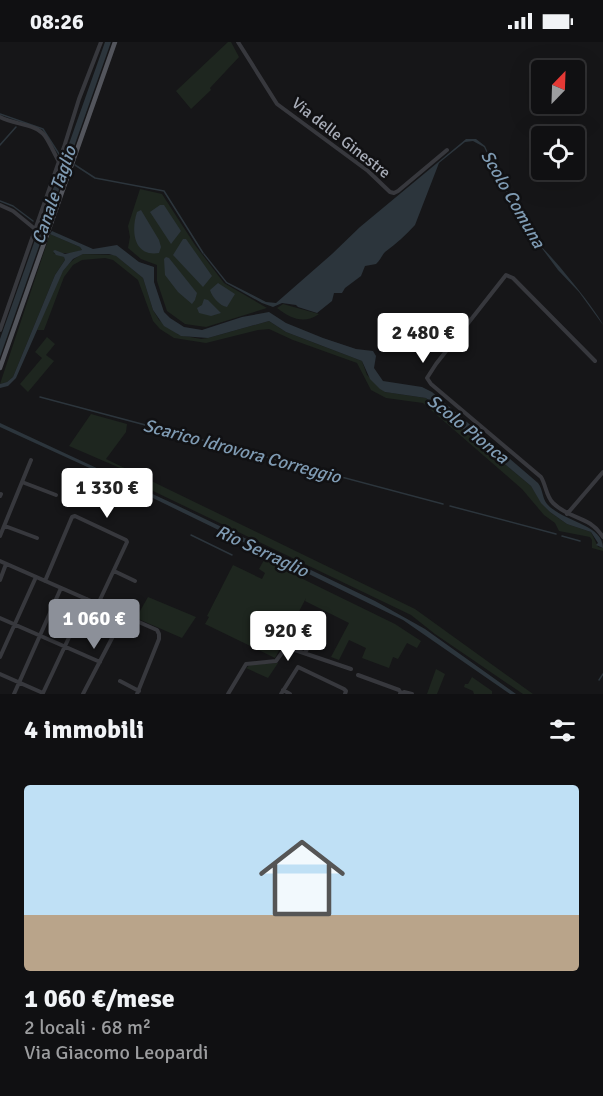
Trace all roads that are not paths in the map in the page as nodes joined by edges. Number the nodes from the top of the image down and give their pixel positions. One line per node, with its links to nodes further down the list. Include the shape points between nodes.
1 (101, 42): 6 (street)
2 (115, 42): 11 (main road)
3 (238, 42): 5 (street, Via delle Ginestre, via 277,104 368,171 390,192 398,191)
4 (0, 117): 6 (street, via 38,129)
5 (447, 150)
6 (59, 162): 8 (street)
7 (0, 205): 8 (street, via 14,211)
8 (35, 230): 9 (street)
9 (0, 330)
10 (595, 361): 16 (street, via 506,275 428,378 541,477 550,500)
11 (0, 368)
12 (31, 460): 14 (street)
13 (603, 472): 16 (street)
14 (22, 482): 15 (street); 17 (street)
15 (56, 495)
16 (567, 514): 19 (street, via 591,523)
17 (5, 526): 18 (street); 20 (street)
18 (0, 536)
19 (603, 537)
20 (37, 538)
21 (0, 561): 22 (street)
22 (6, 564): 24 (street); 25 (street)
23 (114, 571): 26 (street, via 126,540 74,516); 27 (street); 30 (street)
24 (36, 577): 26 (street); 33 (street)
25 (0, 580)
26 (45, 581): 28 (street)
27 (135, 581)
28 (61, 588): 29 (street); 35 (street)
29 (87, 599): 30 (street); 36 (street)
30 (98, 604): 31 (street)
31 (123, 615): 39 (street); 47 (street, via 159,634)
32 (0, 618): 33 (street)
33 (15, 625): 35 (street); 38 (street)
34 (317, 630): 37 (street)
35 (40, 636): 36 (street); 44 (street)
36 (65, 647): 39 (street); 50 (street)
37 (305, 653): 40 (street); 52 (street, via 286,646 274,662 246,664)
38 (0, 657)
39 (100, 662): 51 (street)
40 (351, 669)
41 (0, 674): 44 (street)
42 (358, 675): 48 (street)
43 (120, 681): 47 (street)
44 (19, 682): 49 (street); 50 (street)
45 (282, 692): 46 (street, via 298,667); 53 (street)
46 (346, 692)
47 (138, 693)
48 (400, 693): 54 (street)
49 (14, 694)
50 (44, 694)
51 (84, 694)
52 (228, 694)
53 (290, 694)
54 (412, 694)

